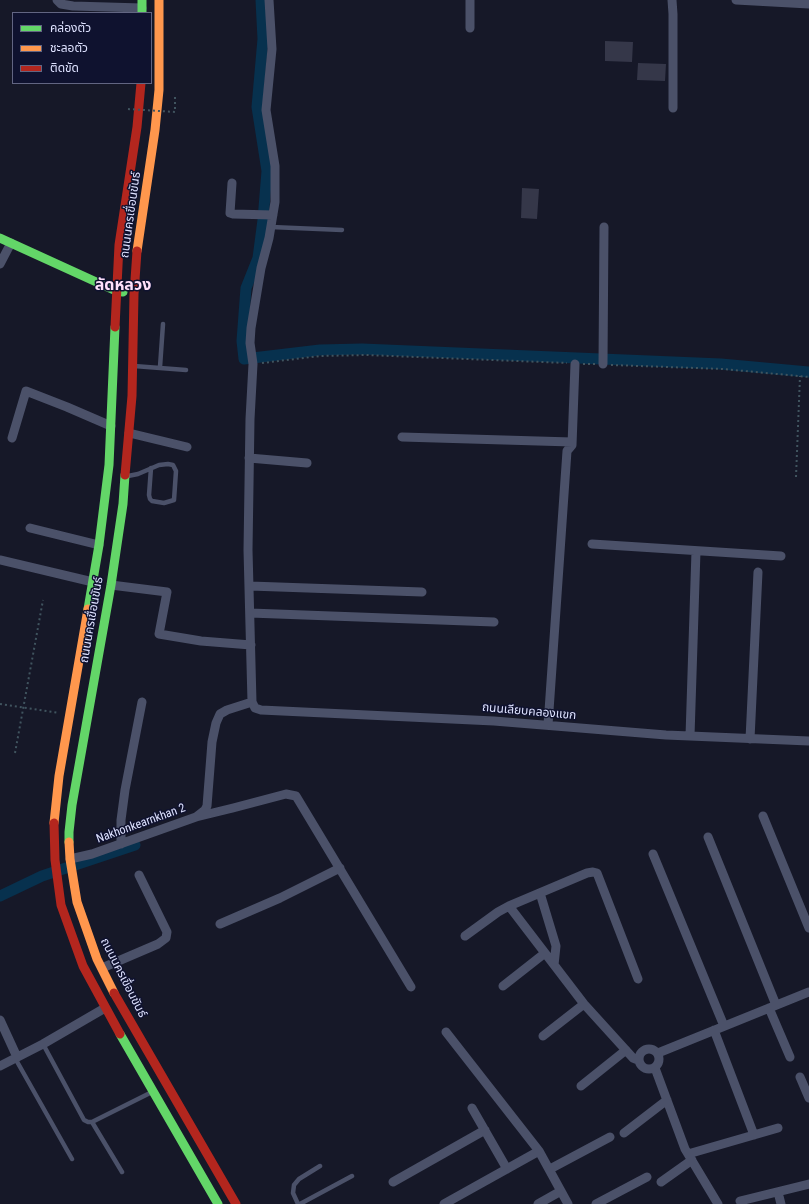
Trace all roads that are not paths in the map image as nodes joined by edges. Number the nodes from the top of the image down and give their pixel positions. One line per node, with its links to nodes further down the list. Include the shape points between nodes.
1 (57, 0): 8 (street, via 61,4 73,6)
2 (159, 0): 21 (main road, ถนนนครเขื่อนขันธ์, via 159,90 137,247)
3 (269, 0): 13 (street, via 272,50 266,110 276,166 275,202)
4 (470, 0): 9 (street)
5 (672, 0): 11 (street)
6 (736, 0): 7 (street)
7 (809, 4)
8 (142, 7)
9 (470, 28)
10 (141, 84): 20 (main road, ถนนนครเขื่อนขันธ์, via 119,245)
11 (673, 108)
12 (232, 183): 13 (street, via 232,214)
13 (266, 214): 14 (street)
14 (271, 227): 16 (lane); 34 (street, via 251,328)
15 (604, 227): 23 (street)
16 (342, 230)
17 (0, 238): 18 (main road)
18 (11, 243): 19 (street); 20 (main road)
19 (0, 264)
20 (116, 291): 21 (main road); 25 (main road, ถนนนครเขื่อนขันธ์)
21 (134, 294): 25 (main road, ถนนนครเขื่อนขันธ์)
22 (163, 324): 26 (lane)
23 (603, 360)
24 (575, 364): 32 (street)
25 (123, 366): 26 (lane); 28 (main road, ถนนนครเขื่อนขันธ์); 29 (main road, ถนนนครเขื่อนขันธ์)
26 (160, 367): 27 (lane)
27 (186, 370)
28 (111, 426): 31 (street, via 26,391); 40 (main road, ถนนนครเขื่อนขันธ์)
29 (129, 433): 33 (street); 37 (main road, ถนนนครเขื่อนขันธ์)
30 (402, 437): 32 (street)
31 (12, 438)
32 (572, 442): 56 (street, via 566,459)
33 (187, 447)
34 (249, 458): 35 (street); 47 (street)
35 (307, 463)
36 (151, 468): 36 (lane, via 149,495 152,501 164,503 174,500 176,471 173,465); 37 (lane)
37 (126, 477): 46 (main road, ถนนนครเขื่อนขันธ์)
38 (30, 528): 40 (street)
39 (592, 544): 41 (street)
40 (99, 545): 45 (main road, ถนนนครเขื่อนขันธ์)
41 (696, 551): 42 (street); 57 (street)
42 (781, 556)
43 (0, 560): 45 (street)
44 (758, 572): 58 (street)
45 (93, 582): 52 (main road, ถนนนครเขื่อนขันธ์)
46 (110, 585): 51 (street, via 167,592 159,634); 53 (main road, ถนนนครเขื่อนขันธ์)
47 (250, 586): 48 (street); 49 (street)
48 (422, 592)
49 (250, 613): 50 (street); 51 (street)
50 (494, 622)
51 (251, 645): 55 (street)
52 (78, 669): 53 (main road); 82 (main road, ถนนนครเขื่อนขันธ์, via 56,796 56,876 70,932 83,966)
53 (95, 672): 65 (main road, ถนนนครเขื่อนขันธ์, via 72,804)
54 (142, 702): 63 (street, via 125,790)
55 (252, 702): 56 (street, ถนนเลียบคลองแขก, via 255,708 261,710); 61 (street, Nakhonkearnkhan 2, via 220,714 212,742 206,806)
56 (548, 725): 57 (street, ถนนเลียบคลองแขก)
57 (690, 736): 58 (street, ถนนเลียบคลองแขก)
58 (750, 739): 59 (street, ถนนเลียบคลองแขก)
59 (809, 741)
60 (763, 816): 71 (street)
61 (196, 817): 63 (street, Nakhonkearnkhan 2); 66 (street, via 286,794 296,796)
62 (708, 837): 81 (street)
63 (121, 844): 65 (street, Nakhonkearnkhan 2)
64 (653, 854): 84 (street)
65 (70, 859): 75 (main road, ถนนนครเขื่อนขันธ์, via 77,902)
66 (340, 868): 70 (street); 78 (street)
67 (139, 875): 75 (street, via 167,932 166,938 158,944)
68 (540, 893): 69 (street); 74 (street, via 556,946); 76 (street, via 587,873 597,873)
69 (509, 906): 72 (street); 73 (street)
70 (220, 924)
71 (809, 928)
72 (465, 936)
73 (545, 954): 74 (street); 77 (street)
74 (554, 966): 80 (street)
75 (102, 968): 100 (main road, ถนนนครเขื่อนขันธ์)
76 (638, 979)
77 (503, 986)
78 (411, 987)
79 (809, 992): 81 (street)
80 (584, 1004): 87 (street); 89 (street)
81 (772, 1006): 84 (street); 91 (street)
82 (105, 1008): 88 (street); 98 (main road, ถนนนครเขื่อนขันธ์)
83 (0, 1020): 92 (street)
84 (724, 1026): 85 (street)
85 (714, 1030): 90 (street); 108 (street)
86 (446, 1032): 110 (street)
87 (543, 1036)
88 (43, 1044): 92 (street); 104 (lane, via 84,1120)
89 (626, 1050): 93 (street); 97 (street)
90 (658, 1053): 93 (street, via 646,1049 640,1053); 95 (street, via 659,1063)
91 (790, 1057)
92 (16, 1058): 94 (street); 112 (lane)
93 (638, 1060): 95 (street, via 644,1069)
94 (0, 1066)
95 (654, 1068): 101 (street)
96 (800, 1076): 99 (street)
97 (581, 1086)
98 (154, 1091): 102 (main road, ถนนนครเขื่อนขันธ์); 104 (lane)
99 (809, 1098)
100 (177, 1099): 102 (main road); 126 (main road, ถนนนครเขื่อนขันธ์)
101 (666, 1100): 107 (street); 111 (street)
102 (163, 1107): 125 (main road, ถนนนครเขื่อนขันธ์)
103 (472, 1108): 106 (street)
104 (92, 1122): 116 (lane)
105 (778, 1128): 108 (street)
106 (485, 1130): 114 (street); 119 (street)
107 (624, 1133)
108 (754, 1135): 111 (street)
109 (610, 1137): 115 (street)
110 (540, 1151): 114 (street); 115 (street)
111 (690, 1157): 120 (street); 132 (street)
112 (72, 1159)
113 (320, 1166): 127 (lane, via 294,1185 293,1193)
114 (507, 1169): 128 (street)
115 (550, 1169): 122 (street)
116 (122, 1172)
117 (352, 1176): 127 (lane)
118 (647, 1177): 131 (street)
119 (393, 1182)
120 (662, 1182)
121 (809, 1184): 123 (street)
122 (561, 1191): 129 (street); 130 (street)
123 (778, 1192): 124 (street); 133 (street)
124 (740, 1201)
125 (218, 1204)
126 (236, 1204)
127 (299, 1204)
128 (444, 1204)
129 (538, 1204)
130 (568, 1204)
131 (596, 1204)
132 (718, 1204)
133 (781, 1204)

